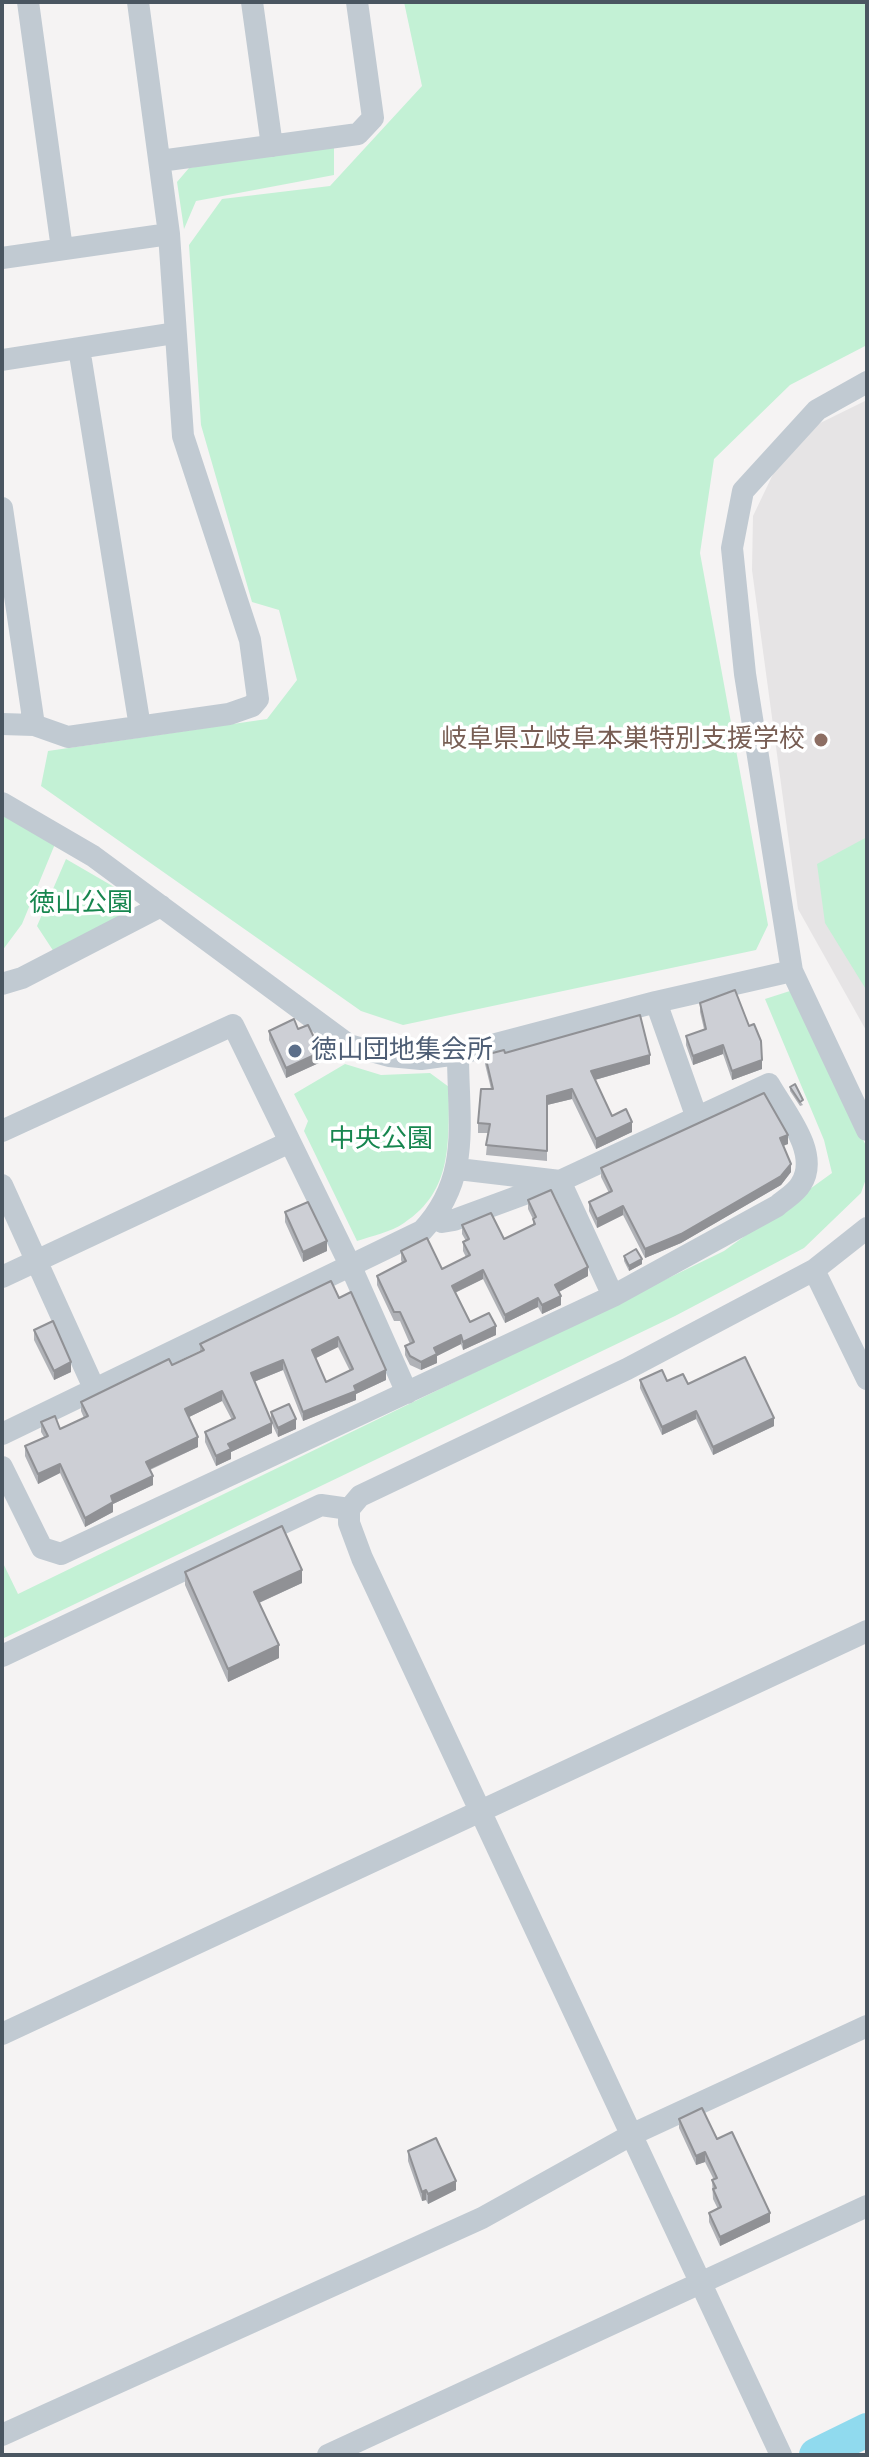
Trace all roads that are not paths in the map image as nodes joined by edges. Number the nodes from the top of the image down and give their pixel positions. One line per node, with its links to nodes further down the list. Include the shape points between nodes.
1 (28, 2): 8 (street)
2 (138, 2): 6 (street)
3 (252, 2): 5 (street)
4 (357, 2): 5 (street, via 373,118 358,134)
5 (272, 146): 6 (street)
6 (160, 161): 7 (street)
7 (169, 234): 8 (street); 10 (street)
8 (62, 249): 9 (street)
9 (2, 258)
10 (175, 333): 11 (street); 17 (street, via 183,436 250,640 258,699 229,714)
11 (79, 348): 12 (street); 17 (street)
12 (2, 360)
13 (867, 382): 20 (street, via 817,410 743,491 732,548 745,674)
14 (2, 508): 16 (street)
15 (2, 724): 16 (street)
16 (34, 725): 17 (street, via 68,737)
17 (140, 727)
18 (2, 803): 19 (street, via 93,856)
19 (161, 906): 21 (street); 23 (street, via 349,1045 421,1059)
20 (792, 971): 22 (street); 25 (street)
21 (2, 984)
22 (656, 1002): 23 (street); 24 (street)
23 (458, 1054): 28 (street)
24 (697, 1118): 29 (street); 37 (street, via 769,1084 805,1147 807,1170 800,1186 777,1206)
25 (867, 1130)
26 (2, 1131): 27 (street, via 233,1025)
27 (290, 1142): 33 (street); 34 (street)
28 (458, 1169): 29 (street); 31 (street)
29 (560, 1181): 31 (street, via 454,1220); 37 (street)
30 (2, 1185): 33 (street)
31 (434, 1218): 34 (street, via 422,1231)
32 (867, 1228): 35 (street)
33 (37, 1260): 36 (street); 39 (street)
34 (351, 1267): 39 (street); 40 (street)
35 (814, 1270): 38 (street); 43 (street, via 627,1369 360,1496)
36 (2, 1277)
37 (613, 1296): 40 (street)
38 (867, 1379)
39 (94, 1388): 41 (street)
40 (407, 1393): 42 (street, via 61,1554 42,1548)
41 (2, 1434)
42 (2, 1467)
43 (349, 1509): 45 (street, via 321,1505); 46 (street, via 362,1558)
44 (867, 1631): 46 (street)
45 (2, 1656)
46 (480, 1809): 48 (street); 49 (street)
47 (867, 2026): 49 (street)
48 (2, 2034)
49 (633, 2134): 51 (street); 52 (street, via 482,2218)
50 (867, 2206): 51 (street)
51 (701, 2282): 53 (street); 54 (street)
52 (2, 2435)
53 (777, 2447)
54 (328, 2455)

